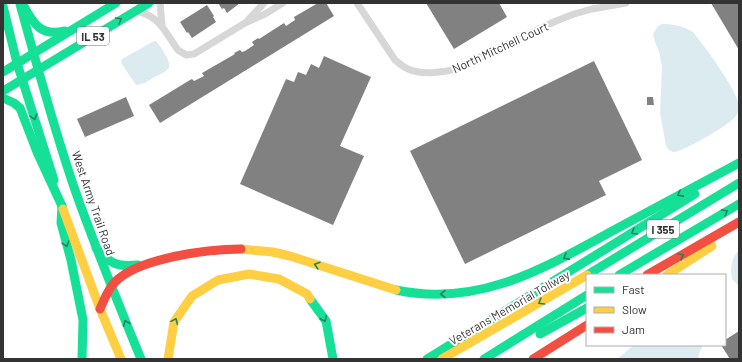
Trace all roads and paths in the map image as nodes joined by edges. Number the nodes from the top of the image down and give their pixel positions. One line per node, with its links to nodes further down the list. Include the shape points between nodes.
1 (21, 3): 13 (main road, via 38,28 45,33 59,33); 14 (main road, West Army Trail Road)
2 (116, 3): 13 (main road, IL 53)
3 (148, 3): 10 (main road, IL 53)
4 (160, 3): 12 (street)
5 (264, 3): 11 (street)
6 (283, 3): 11 (street)
7 (357, 3): 8 (street, North Mitchell Court, via 395,60 408,70 435,73 455,69 574,14)
8 (626, 3)
9 (3, 6): 15 (main road)
10 (136, 11): 12 (street, via 149,14); 16 (main road, IL 53, one-way to 10)
11 (245, 23): 12 (street, via 190,55 178,50)
12 (162, 26)
13 (75, 28): 14 (main road, IL 53)
14 (33, 53): 15 (main road, IL 53); 16 (main road, West Army Trail Road)
15 (17, 63): 17 (main road, IL 53); 18 (main road)
16 (38, 70): 18 (main road, IL 53); 28 (main road, West Army Trail Road, via 74,187)
17 (3, 72)
18 (22, 80): 19 (main road, IL 53); 25 (main road, one-way to 25)
19 (3, 91)
20 (3, 98): 25 (main road, via 20,108)
21 (739, 163): 29 (main road, one-way to 29, via 554,263 503,286 474,292 423,294 399,290 379,286 288,256 260,251 207,250)
22 (739, 168): 45 (main road, one-way to 45)
23 (739, 183): 30 (main road, Veterans Memorial Tollway / I 355)
24 (739, 204): 31 (main road, I 355, one-way to 24)
25 (62, 206): 37 (main road); 40 (main road, one-way to 40, via 61,223 83,320)
26 (739, 222): 32 (main road, one-way to 26)
27 (739, 228): 33 (main road)
28 (96, 248): 29 (main road, via 116,266); 35 (main road, West Army Trail Road)
29 (147, 264): 35 (main road, via 118,278)
30 (589, 274)
31 (621, 274)
32 (649, 274)
33 (669, 274)
34 (586, 276): 46 (main road, Veterans Memorial Tollway / I 355, one-way to 46)
35 (111, 285): 37 (main road); 42 (main road, West Army Trail Road, one-way to 35)
36 (586, 296): 47 (main road)
37 (100, 309): 41 (main road)
38 (586, 309): 48 (main road)
39 (586, 326): 49 (main road)
40 (82, 359)
41 (121, 359)
42 (141, 359)
43 (168, 359): 44 (main road, one-way to 44, via 168,346 174,323 190,299 214,281 248,273 285,280 309,298 326,324 332,343)
44 (333, 359)
45 (427, 359)
46 (442, 359)
47 (484, 359)
48 (493, 359)
49 (532, 359)

